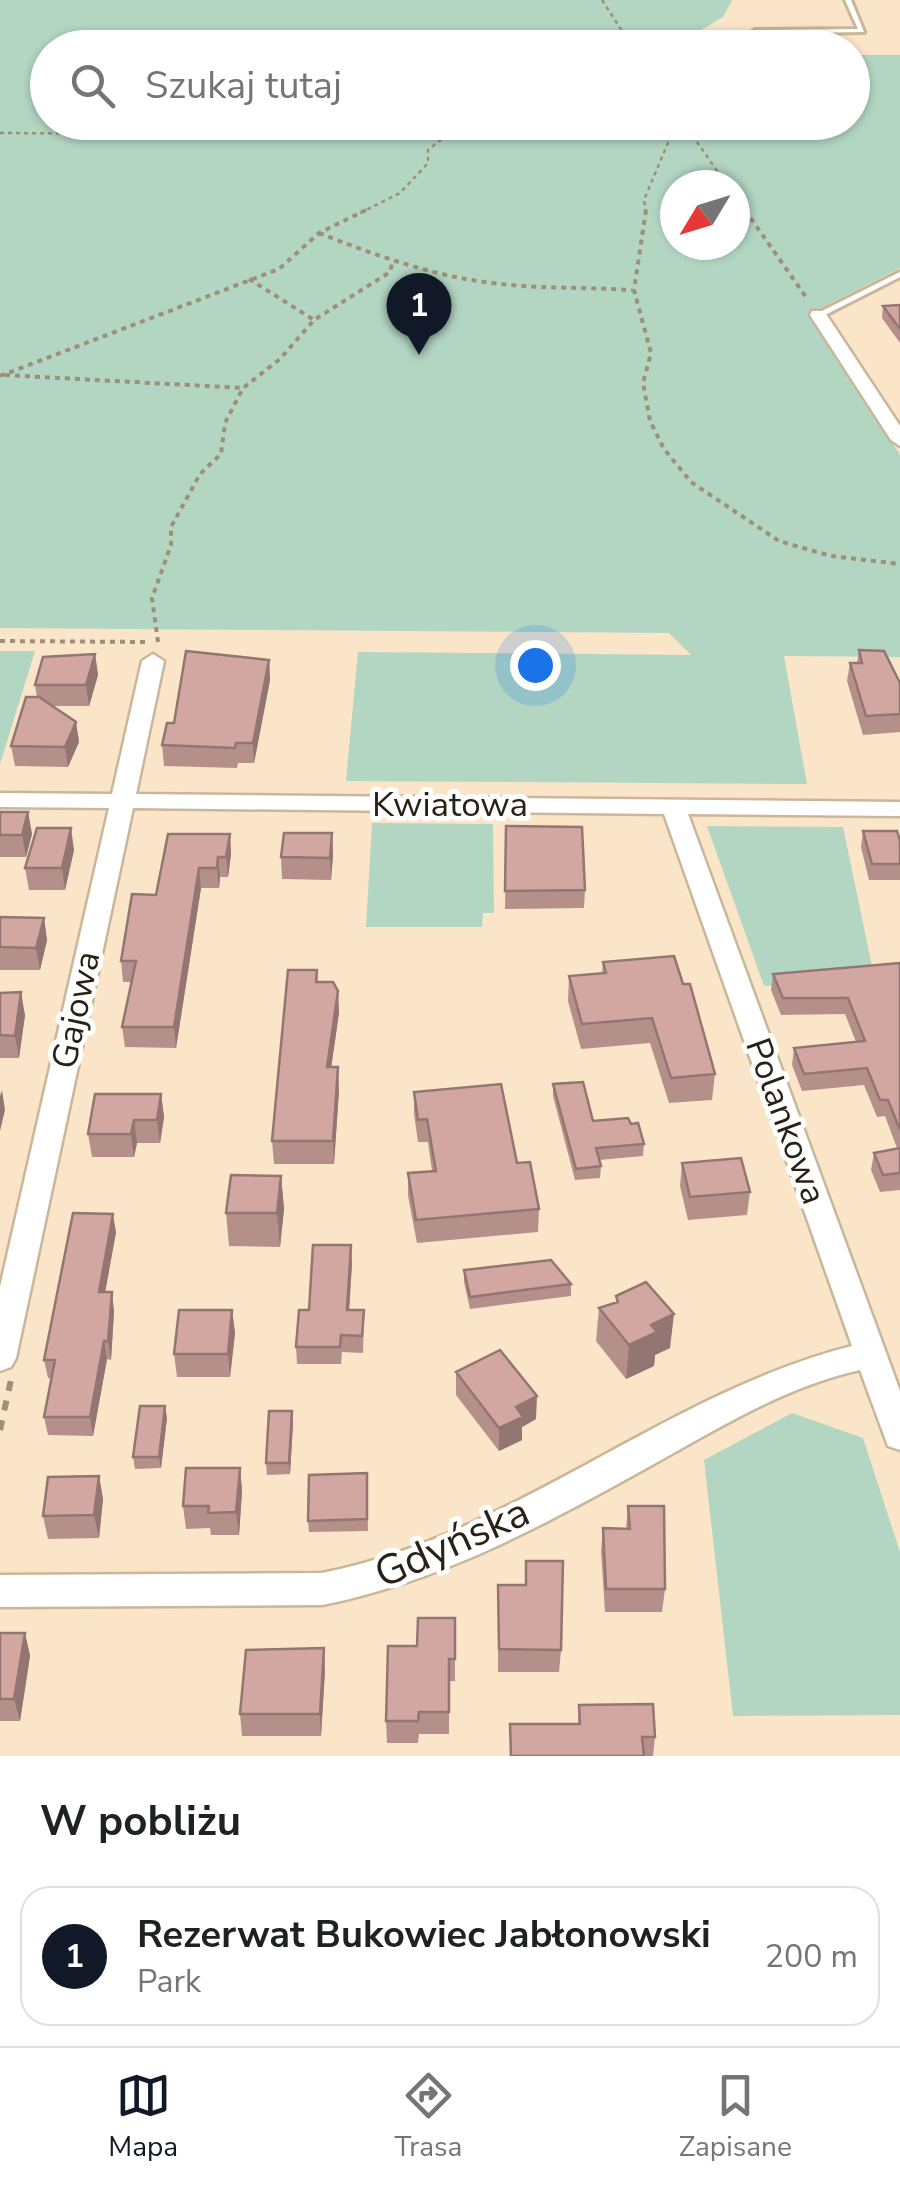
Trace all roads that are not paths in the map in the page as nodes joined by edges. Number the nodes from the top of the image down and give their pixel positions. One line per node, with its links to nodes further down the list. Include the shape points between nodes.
1 (848, 0): 2 (lane)
2 (862, 30)
3 (900, 274): 4 (lane)
4 (818, 314): 5 (street)
5 (900, 440)
6 (156, 651): 8 (street, Gajowa)
7 (0, 800): 8 (street, Kwiatowa)
8 (121, 802): 9 (street, Kwiatowa); 12 (street, Gajowa)
9 (672, 806): 10 (street, Kwiatowa, via 775,800); 11 (street, Polankowa)
10 (900, 809)
11 (871, 1355): 13 (street, Polankowa); 14 (street, Gdyńska, via 812,1370 426,1562 360,1584)
12 (7, 1363)
13 (900, 1436)
14 (0, 1591)

